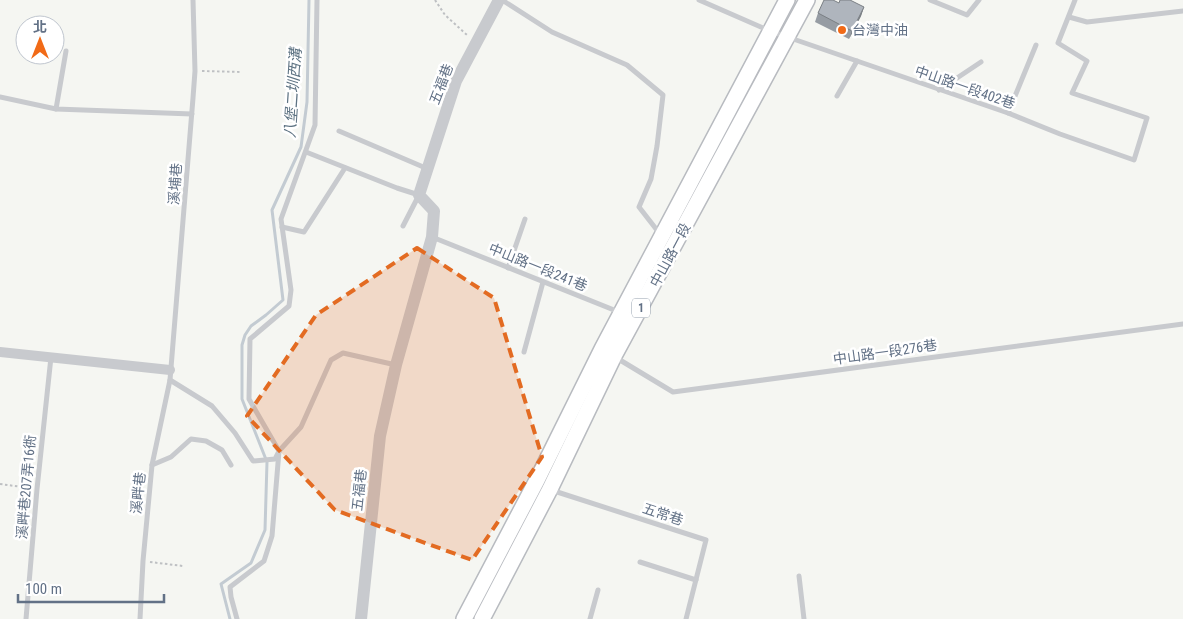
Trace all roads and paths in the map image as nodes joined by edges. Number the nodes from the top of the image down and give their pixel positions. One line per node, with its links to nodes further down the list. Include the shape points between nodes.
1 (193, 0): 20 (lane, 溪埔巷)
2 (317, 0): 29 (lane, via 315,125)
3 (435, 0): 15 (path, via 444,14)
4 (500, 0): 15 (street, 五福巷); 37 (lane, via 552,32 627,65 663,96 651,179 639,207)
5 (699, 0): 13 (lane, 中山路一段402巷)
6 (787, 0): 13 (main road, 中山路一段 / 1)
7 (807, 0): 14 (main road, 中山路一段 / 1)
8 (930, 0): 9 (lane, via 967,15)
9 (979, 0)
10 (1075, 0): 12 (lane)
11 (1183, 11): 12 (lane, via 1087,22)
12 (1069, 17): 27 (lane, 中山路一段402巷, via 1058,43 1087,60 1072,93 1147,118 1134,160)
13 (770, 31): 14 (lane, 中山路一段402巷); 37 (main road, 中山路一段 / 1)
14 (787, 37): 18 (lane, 中山路一段402巷); 40 (main road, 中山路一段 / 1)
15 (476, 43): 31 (street, 五福巷, via 456,81)
16 (1036, 46): 27 (lane)
17 (66, 52): 25 (lane)
18 (857, 61): 22 (lane, 中山路一段402巷); 23 (lane)
19 (981, 62): 22 (lane)
20 (195, 71): 21 (path); 26 (lane, 溪埔巷)
21 (242, 72)
22 (939, 90): 27 (lane, 中山路一段402巷)
23 (837, 96)
24 (0, 97): 25 (lane)
25 (56, 109): 26 (lane)
26 (192, 114): 47 (lane, 溪埔巷)
27 (1008, 114)
28 (339, 131): 31 (lane)
29 (306, 152): 30 (lane); 35 (lane, via 281,219)
30 (345, 168): 32 (lane); 35 (lane, via 304,232)
31 (428, 169): 32 (street, 五福巷)
32 (419, 195): 34 (lane); 36 (street, 五福巷, via 434,211)
33 (526, 218): 38 (lane)
34 (403, 226)
35 (282, 227): 48 (lane, via 291,290 289,306 250,339 249,399)
36 (432, 237): 38 (lane, 中山路一段241巷); 46 (street, 五福巷)
37 (661, 237): 40 (main road, 中山路一段 / 1)
38 (508, 268): 39 (lane, 中山路一段241巷)
39 (543, 282): 40 (lane, 中山路一段241巷); 43 (lane)
40 (628, 316): 44 (main road, 中山路一段 / 1)
41 (1183, 324): 44 (lane, 中山路一段276巷, via 673,392)
42 (0, 352): 45 (street)
43 (524, 352)
44 (608, 352): 51 (main road, 中山路一段 / 1); 54 (main road, 中山路一段 / 1)
45 (51, 357): 47 (street); 53 (lane, 溪畔巷207弄16衖)
46 (396, 365): 48 (lane, via 343,353 331,360 301,427); 64 (street, 五福巷, via 380,436)
47 (170, 375): 48 (lane, via 212,406 254,461 275,459); 49 (lane, 溪畔巷)
48 (279, 451): 63 (lane, via 272,536 264,561 230,587)
49 (152, 465): 50 (lane, via 171,457 191,438 206,441 222,450); 55 (lane, 溪畔巷)
50 (231, 465)
51 (537, 480): 54 (lane, 五常巷); 65 (main road, 中山路一段 / 1)
52 (0, 484): 53 (path)
53 (37, 489): 61 (lane, 溪畔巷207弄16衖)
54 (550, 489): 59 (lane, 五常巷, via 706,540); 66 (main road, 中山路一段 / 1)
55 (143, 561): 57 (path); 62 (lane, 溪畔巷)
56 (640, 562): 59 (lane)
57 (183, 566)
58 (799, 576): 69 (lane)
59 (696, 580): 68 (lane, 五常巷)
60 (598, 590): 67 (lane)
61 (26, 619)
62 (140, 619)
63 (237, 619)
64 (361, 619)
65 (464, 619)
66 (482, 619)
67 (590, 619)
68 (686, 619)
69 (804, 619)

